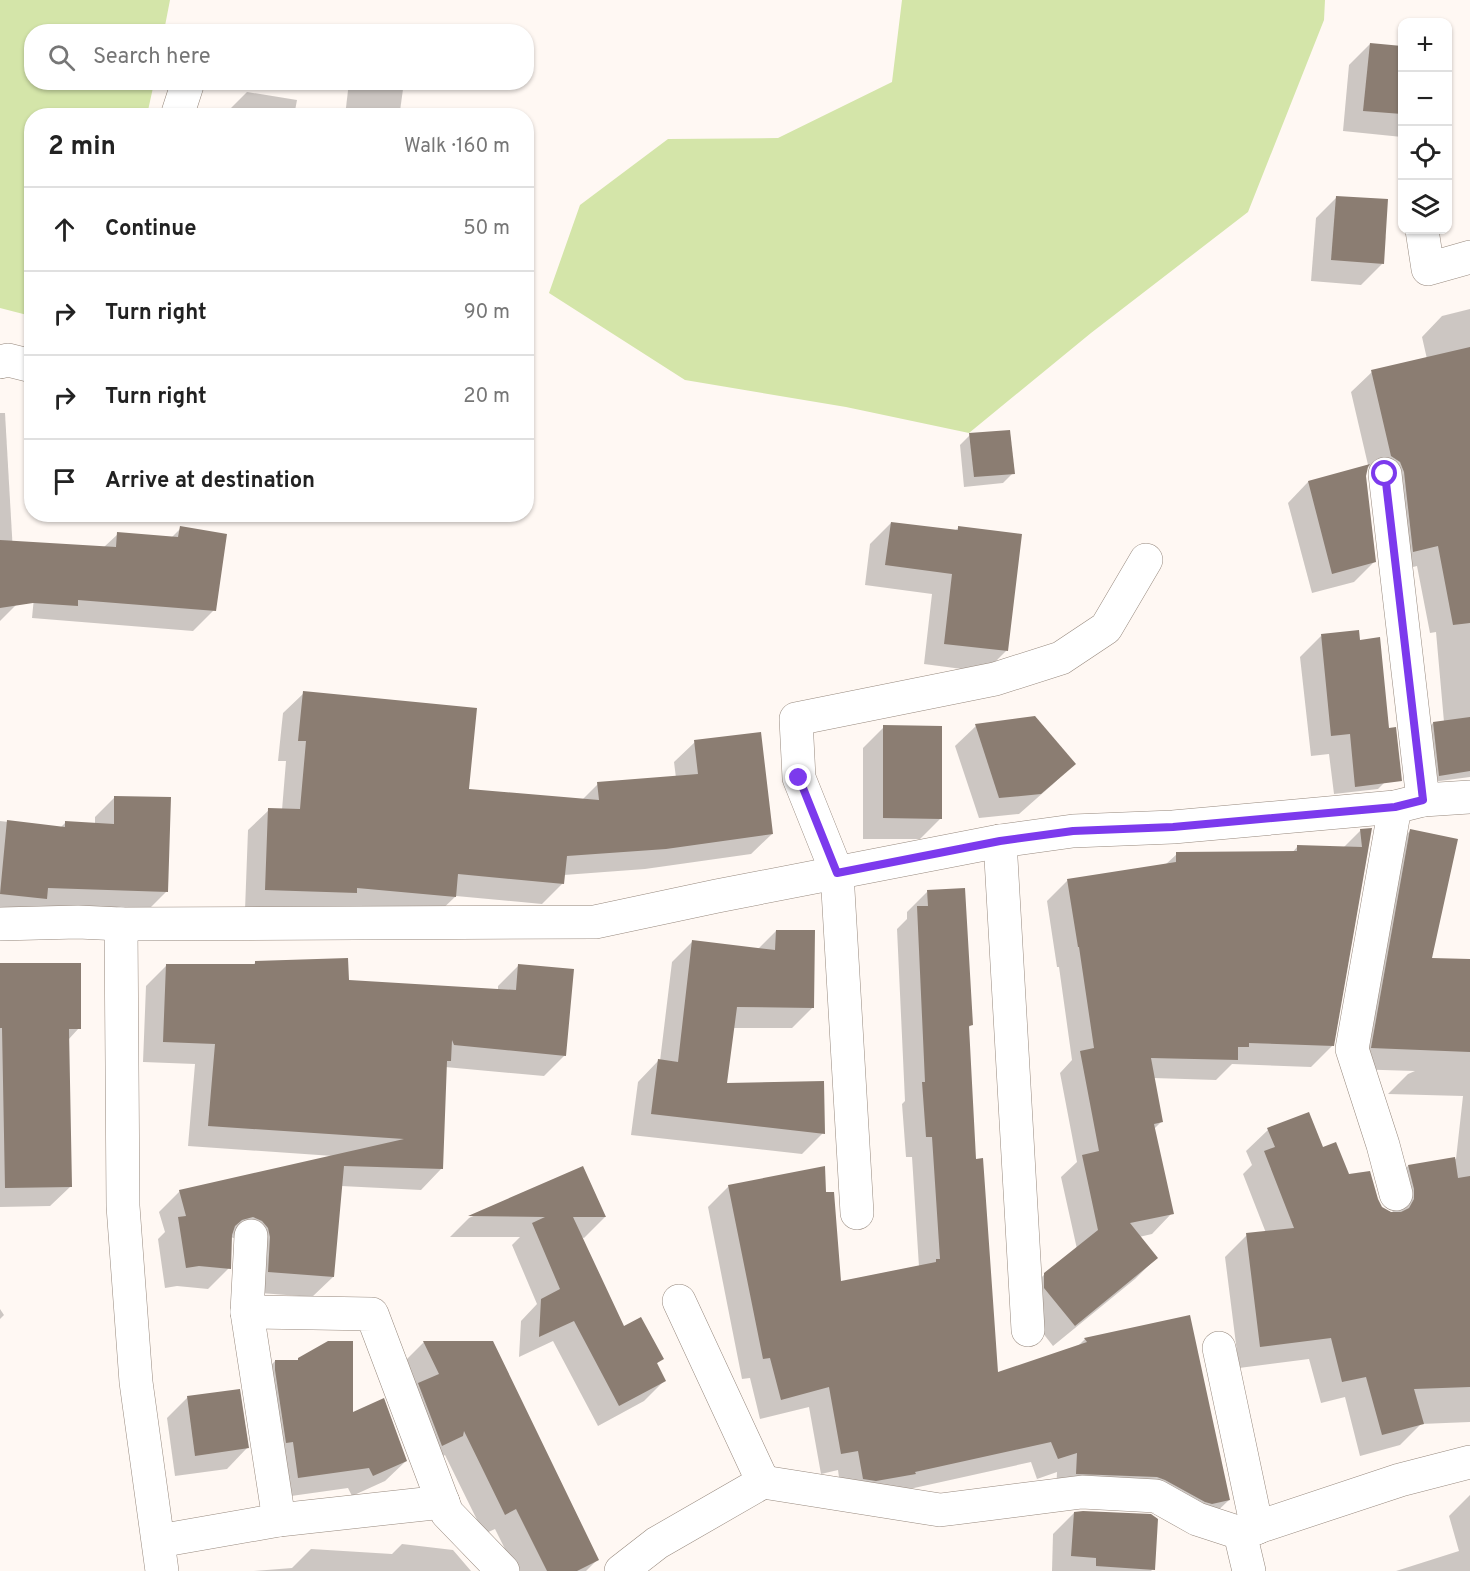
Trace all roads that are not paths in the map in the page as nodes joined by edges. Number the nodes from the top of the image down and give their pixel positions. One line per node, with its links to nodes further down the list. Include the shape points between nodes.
1 (185, 90): 2 (street)
2 (180, 108)
3 (1423, 234): 4 (street, via 1428,269)
4 (1470, 257)
5 (0, 362): 6 (street)
6 (24, 364)
7 (1385, 474): 10 (street)
8 (1146, 560): 12 (street, via 1107,628 1061,658 995,679 796,719 799,778)
9 (1470, 797): 10 (street)
10 (1409, 804): 11 (street, via 1173,827 1073,831); 15 (street, via 1352,1049)
11 (1000, 841): 12 (street); 20 (street)
12 (837, 873): 14 (street, via 595,922); 16 (street)
13 (0, 924): 14 (street)
14 (121, 924): 27 (street, via 123,1206 136,1382)
15 (1396, 1194)
16 (857, 1213)
17 (251, 1236): 19 (street)
18 (679, 1301): 23 (street)
19 (247, 1312): 24 (street, via 372,1314); 25 (street)
20 (1028, 1330)
21 (1219, 1348): 26 (street)
22 (1470, 1462): 26 (street, via 1401,1480)
23 (763, 1482): 26 (street, via 940,1510 1082,1492 1156,1496 1197,1519); 29 (street, via 657,1543)
24 (442, 1502): 25 (street); 28 (street, via 447,1513)
25 (279, 1520): 27 (street)
26 (1249, 1530): 30 (street)
27 (160, 1556)
28 (503, 1571)
29 (621, 1571)
30 (1249, 1571)

